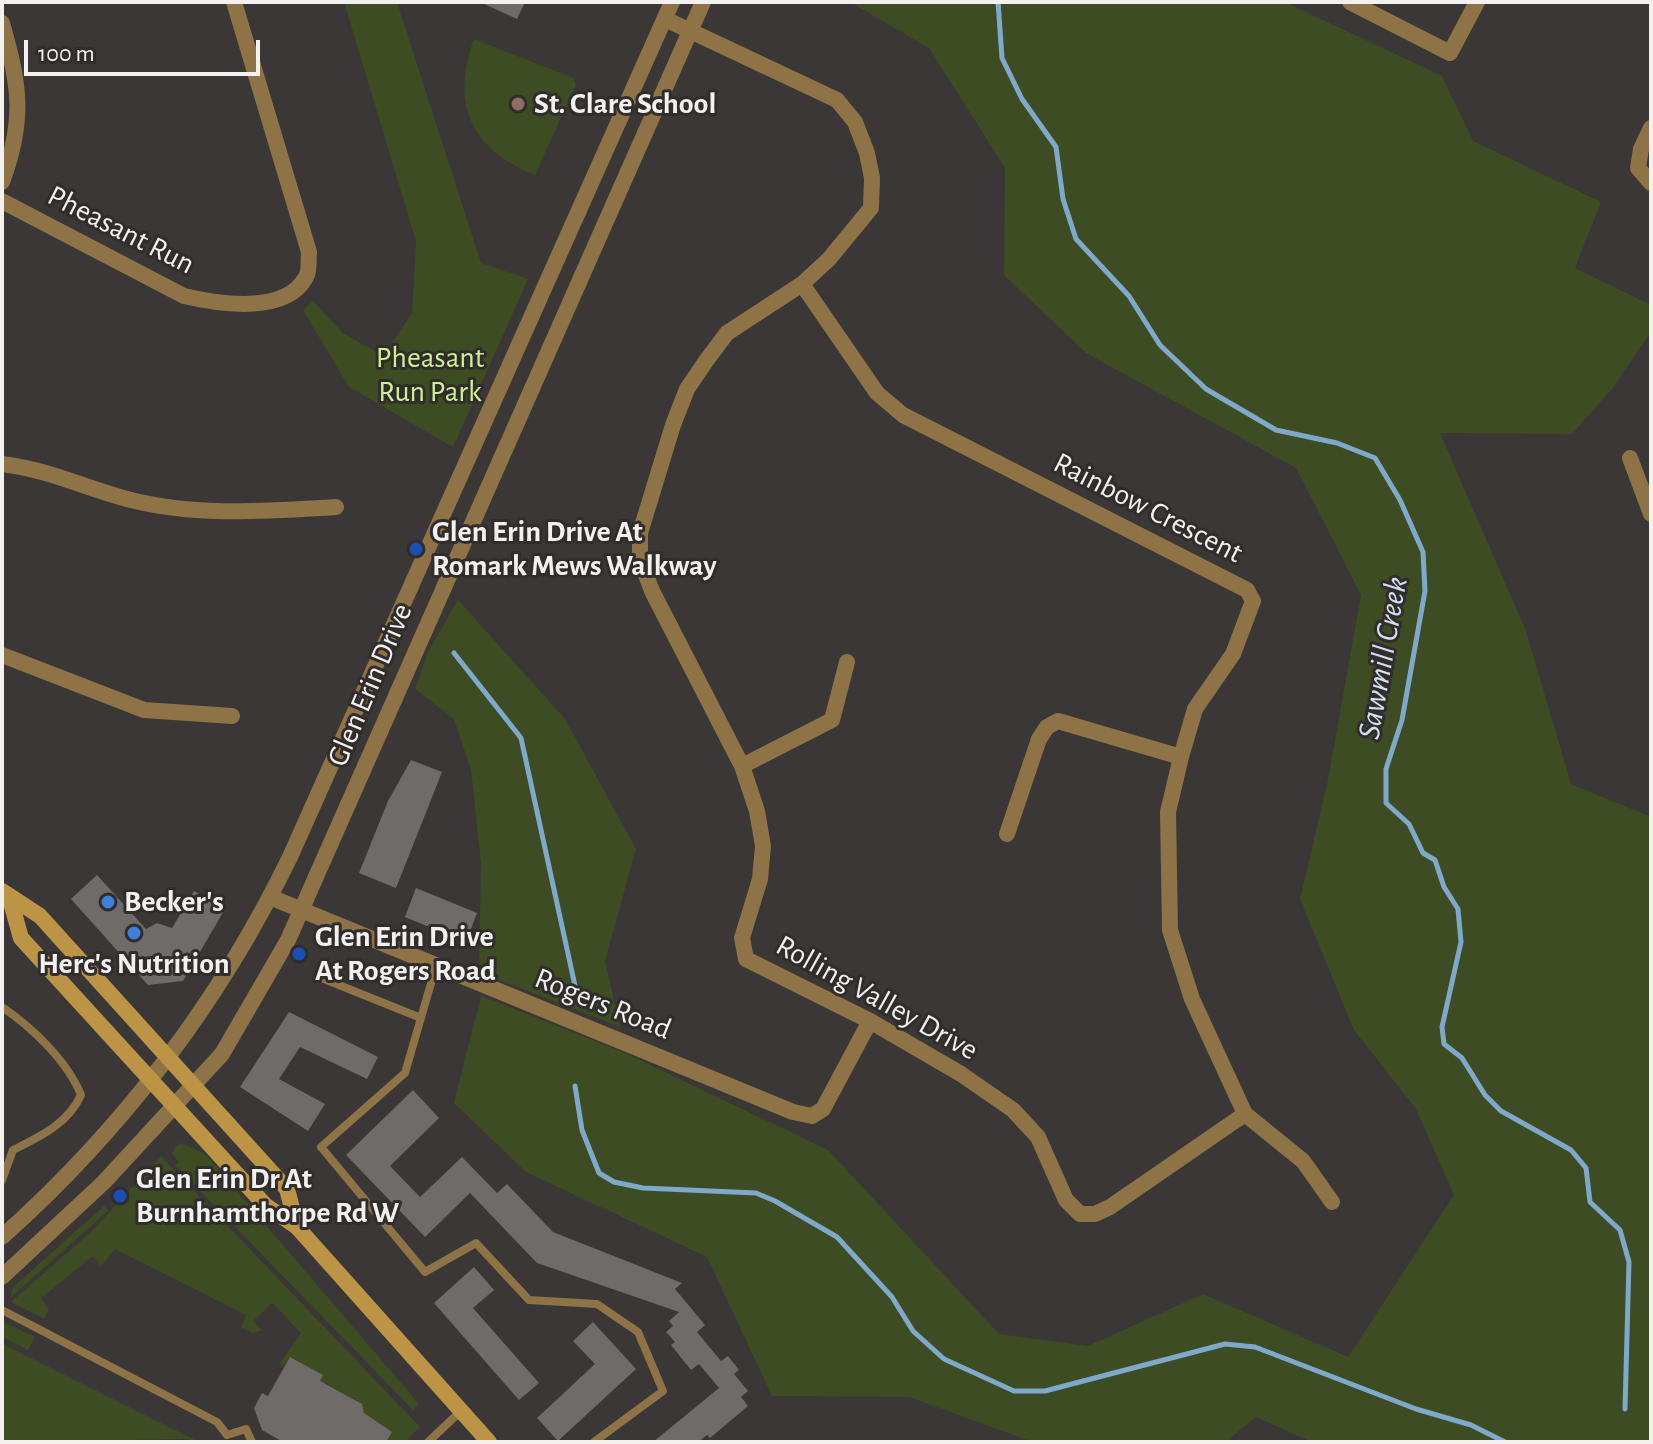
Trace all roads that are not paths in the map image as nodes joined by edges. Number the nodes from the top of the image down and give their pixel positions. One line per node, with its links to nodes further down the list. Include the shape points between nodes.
1 (234, 2): 12 (street, Pheasant Run, via 309,252 308,275 295,291 264,302 184,296)
2 (672, 2): 6 (street, Glen Erin Drive)
3 (703, 2): 8 (street, Glen Erin Drive)
4 (1350, 2): 5 (street, via 1450,53)
5 (1477, 2)
6 (665, 19): 8 (street, Rolling Valley Drive); 25 (street, Glen Erin Drive)
7 (2, 23): 10 (street, via 19,108 17,143)
8 (692, 31): 13 (street, Rolling Valley Drive, via 837,100 855,122 872,178 871,208); 26 (street, Glen Erin Drive)
9 (1651, 128): 11 (street, via 1638,168)
10 (2, 182)
11 (1651, 183)
12 (2, 201)
13 (802, 284): 21 (street, Rainbow Crescent, via 877,393 903,415 1247,590 1253,601 1250,613 1233,654 1195,709); 22 (street, Rolling Valley Drive, via 727,333 687,389 640,533 640,559 652,591)
14 (1630, 458): 17 (street)
15 (2, 464): 16 (street, via 42,469 127,499 189,510)
16 (336, 507)
17 (1651, 514)
18 (2, 655): 20 (street, via 144,710)
19 (847, 662): 22 (street, via 832,720)
20 (232, 716)
21 (1181, 757): 23 (street, via 1058,721 1039,739); 36 (street, Rainbow Crescent, via 1168,812 1170,930 1192,999)
22 (742, 766): 31 (street, Rolling Valley Drive, via 763,846 760,879 742,938 746,959)
23 (1007, 834)
24 (6, 895): 32 (main road, via 40,916); 33 (main road, via 21,938)
25 (270, 897): 26 (street, Rogers Road); 32 (street, Glen Erin Drive, via 220,986)
26 (303, 911): 27 (street, Rogers Road); 34 (street, Glen Erin Drive, via 222,1054)
27 (436, 965): 30 (lane); 31 (street, Rogers Road, via 812,1116 823,1109)
28 (319, 977): 30 (lane)
29 (2, 1007): 37 (lane, via 43,1044 76,1081 81,1095 75,1109 38,1139 13,1150)
30 (421, 1018): 47 (lane, via 405,1073 321,1147 425,1272 476,1243 529,1300 597,1304 638,1332 663,1391)
31 (870, 1021): 36 (street, Rolling Valley Drive, via 1013,1110 1038,1137 1066,1200 1080,1214 1110,1207)
32 (168, 1057): 33 (street, Glen Erin Drive); 34 (main road)
33 (151, 1080): 35 (main road); 40 (street, Glen Erin Drive, via 123,1117)
34 (194, 1085): 35 (street, Glen Erin Drive); 39 (main road, via 287,1189)
35 (175, 1105): 39 (main road, via 265,1205); 41 (street, Glen Erin Drive, via 78,1208)
36 (1245, 1114): 38 (street, Rainbow Crescent, via 1303,1161)
37 (2, 1180)
38 (1332, 1202)
39 (297, 1227): 43 (main road)
40 (2, 1237)
41 (2, 1277)
42 (2, 1310): 44 (lane, via 217,1422 227,1435 246,1429)
43 (461, 1411): 45 (lane); 46 (main road)
44 (252, 1442)
45 (428, 1442)
46 (489, 1442)
47 (594, 1442)

